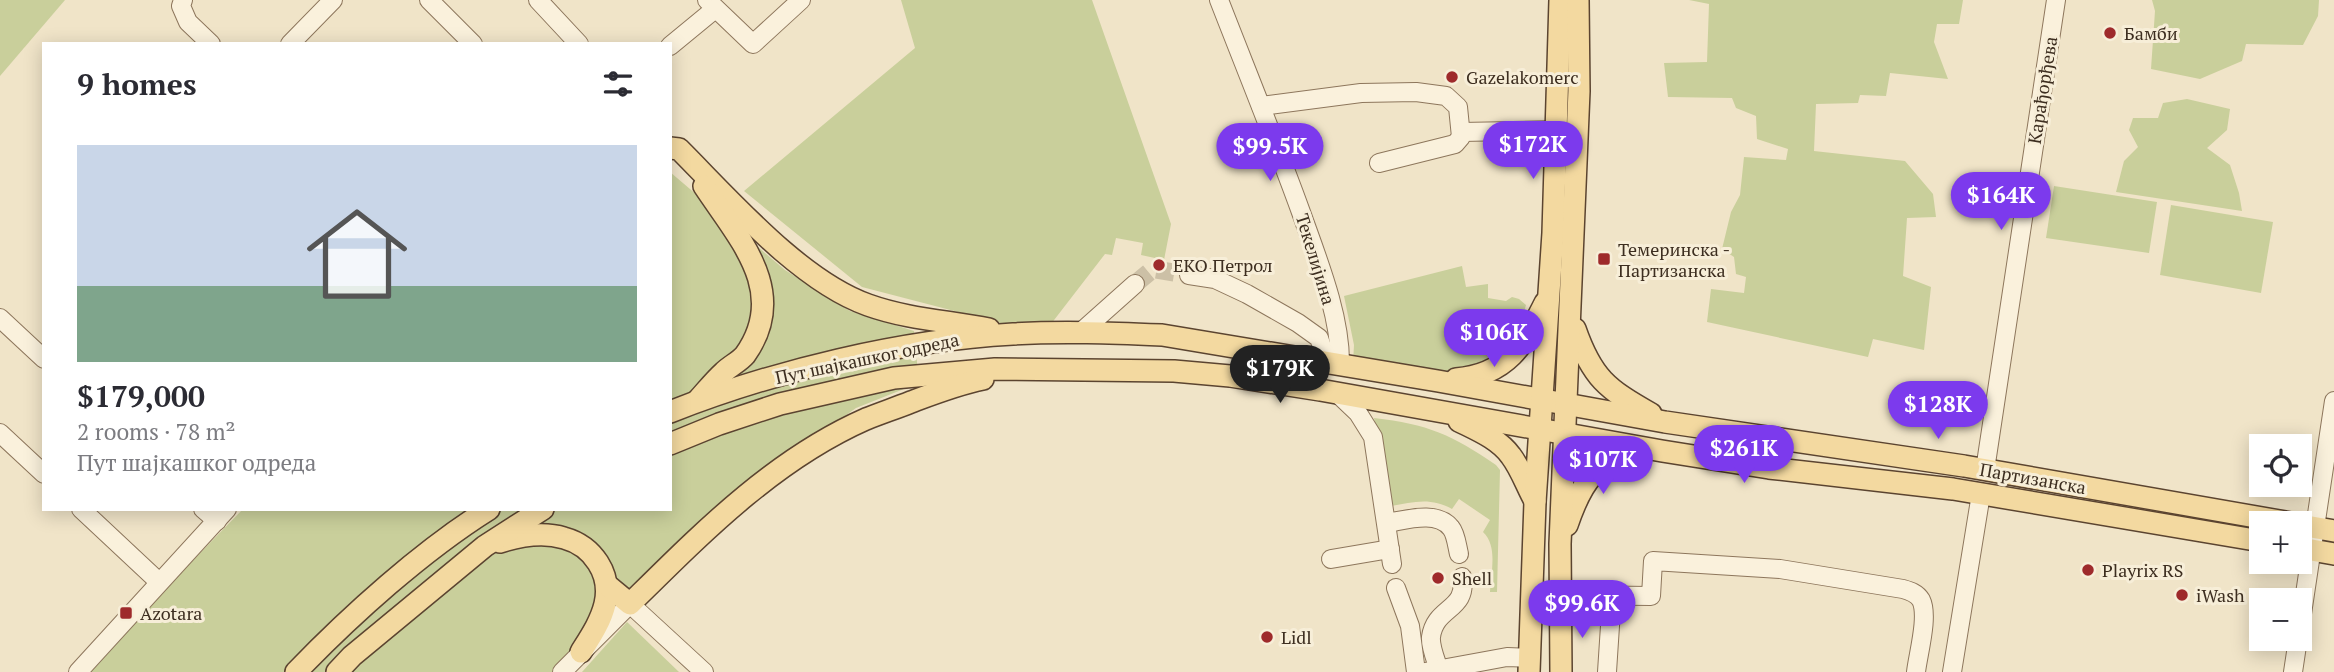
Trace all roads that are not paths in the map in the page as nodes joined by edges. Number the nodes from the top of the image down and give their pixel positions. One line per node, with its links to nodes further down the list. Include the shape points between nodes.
1 (183, 0): 11 (street, via 188,22)
2 (333, 0): 12 (street)
3 (429, 0): 13 (street)
4 (538, 0): 14 (street)
5 (801, 0): 10 (street, via 753,44)
6 (1219, 0): 16 (street, Текелијина)
7 (1560, 0): 17 (main road)
8 (1578, 0): 24 (main road)
9 (2056, 0): 45 (street, Карађорђева)
10 (711, 5): 15 (street)
11 (209, 42)
12 (292, 42)
13 (471, 42)
14 (577, 42)
15 (672, 44)
16 (1261, 106): 18 (street, via 1361,93 1433,93 1446,96 1458,107); 29 (street, Текелијина, via 1324,278 1341,348)
17 (1556, 130): 18 (street); 23 (main road)
18 (1461, 132): 20 (street, via 1455,144)
19 (673, 146): 27 (main road, via 766,235 836,288 898,314); 35 (main road, via 751,257 761,282 764,308 758,333 743,357)
20 (1379, 163)
21 (1189, 275): 29 (street, via 1216,279 1298,323 1319,338)
22 (1135, 284): 26 (street)
23 (1548, 298): 31 (main road, via 1518,352 1506,363 1463,379); 33 (main road)
24 (1571, 316): 36 (main road); 39 (main road, via 1587,360 1600,379)
25 (0, 318): 28 (street)
26 (1080, 333): 27 (main road, Пут шајкашког одреда); 29 (main road, Пут шајкашког одреда, via 1184,338)
27 (1011, 334): 35 (main road, Пут шајкашког одреда, via 937,341 814,365)
28 (42, 357)
29 (1334, 363): 31 (main road, Пут шајкашког одреда)
30 (1029, 369): 32 (main road, Пут шајкашког одреда, via 1174,371); 43 (main road, Пут шајкашког одреда, via 929,373 852,386 768,408); 69 (main road, via 951,387 865,420 802,454 745,495)
31 (1438, 381): 33 (main road, Пут шајкашког одреда)
32 (1337, 393): 37 (main road, Пут шајкашког одреда); 54 (street, via 1358,413 1373,437)
33 (1543, 400): 36 (main road, Пут шајкашког одреда); 40 (main road)
34 (2334, 401): 55 (street)
35 (696, 402): 38 (main road, Пут шајкашког одреда)
36 (1568, 404): 39 (main road, Партизанска); 42 (main road)
37 (1431, 409): 40 (main road, Пут шајкашког одреда); 48 (main road, via 1506,450)
38 (672, 411)
39 (1665, 422): 45 (main road, Партизанска)
40 (1540, 429): 42 (main road, Пут шајкашког одреда); 48 (main road)
41 (0, 433): 46 (street)
42 (1564, 433): 44 (main road, Партизанска); 57 (main road)
43 (672, 443)
44 (1648, 449): 47 (main road, Партизанска); 57 (main road, via 1600,466 1578,495)
45 (1985, 470): 53 (main road, Партизанска)
46 (42, 472)
47 (1981, 494): 56 (main road, Партизанска); 83 (street)
48 (1535, 502): 72 (main road)
49 (83, 511): 64 (street)
50 (486, 511): 75 (main road, via 400,576)
51 (540, 511): 58 (main road)
52 (216, 513): 64 (street)
53 (2249, 516)
54 (1387, 523): 60 (street, via 1442,519 1453,529); 62 (street, via 1391,557)
55 (2316, 528)
56 (2249, 539)
57 (1560, 544): 67 (main road)
58 (485, 546): 65 (main road, via 526,537 564,538 594,556); 76 (main road)
59 (2312, 550): 61 (main road)
60 (1459, 554)
61 (2334, 554)
62 (1331, 559)
63 (1462, 578): 73 (street, via 1461,599 1435,624)
64 (159, 582): 74 (street)
65 (607, 585): 69 (main road); 71 (main road, via 600,621)
66 (1396, 588): 79 (street, via 1410,626)
67 (1561, 595): 68 (street); 80 (main road)
68 (1612, 595): 81 (street); 82 (street, via 1651,596 1653,561 1780,569 1903,589 1921,600 1924,614)
69 (630, 604): 71 (street); 78 (street)
70 (2296, 651): 84 (street)
71 (581, 652): 77 (street)
72 (1530, 665): 73 (street, via 1507,657)
73 (1432, 671)
74 (78, 672)
75 (296, 672)
76 (337, 672)
77 (562, 672)
78 (704, 672)
79 (1416, 672)
80 (1560, 672)
81 (1607, 672)
82 (1916, 672)
83 (1952, 672)
84 (2293, 672)

